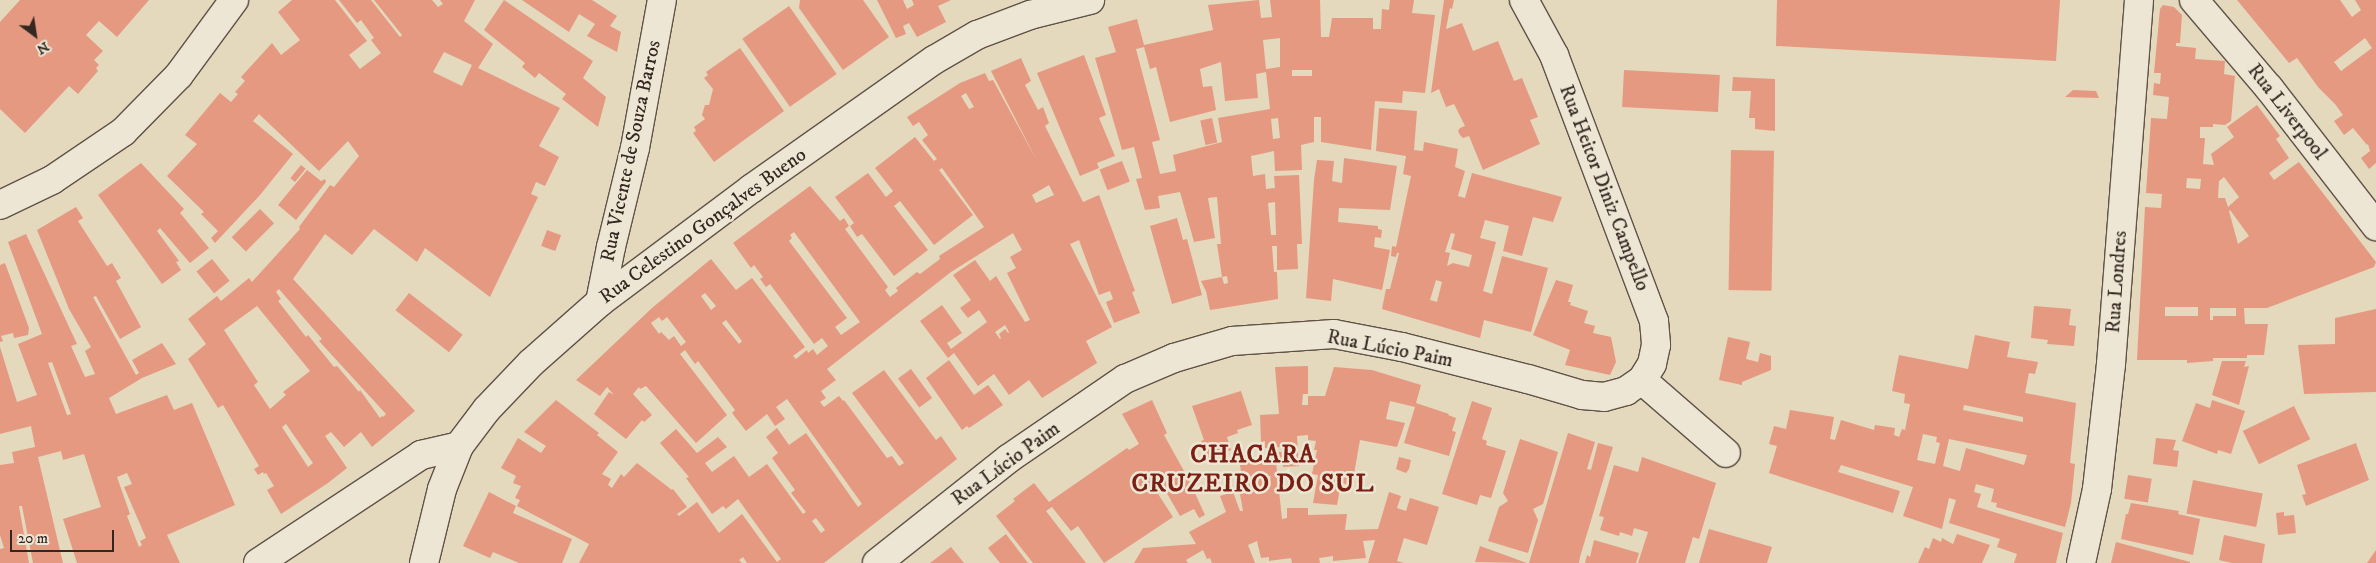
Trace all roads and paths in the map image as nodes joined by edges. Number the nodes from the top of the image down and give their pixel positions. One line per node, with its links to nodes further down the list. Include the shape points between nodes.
1 (662, 0): 9 (street, Rua Vicente de Souza Barros, via 635,148)
2 (1090, 0): 9 (street, Rua Celestino Gonçalves Bueno, via 1030,15 976,35 934,60 751,189)
3 (1524, 0): 10 (street, Rua Heitor Diniz Campello, via 1554,54 1654,321 1656,345 1652,364)
4 (2139, 0): 16 (street, Rua Londres, via 2111,364 2097,489)
5 (2194, 0): 8 (street, Rua Liverpool, via 2269,88)
6 (231, 1): 7 (street, via 179,75 123,132 52,180)
7 (0, 206)
8 (2376, 226)
9 (600, 302): 11 (street, Rua Celestino Gonçalves Bueno, via 531,363 487,409)
10 (1642, 380): 12 (street); 15 (street, Rua Lúcio Paim, via 1626,391 1604,397 1582,395 1412,350 1334,334 1232,341 1174,358 1125,379 1008,459)
11 (459, 446): 13 (street, via 421,455); 14 (street, Rua Celestino Gonçalves Bueno, via 442,489)
12 (1726, 453)
13 (258, 563)
14 (424, 563)
15 (876, 563)
16 (2081, 563)

